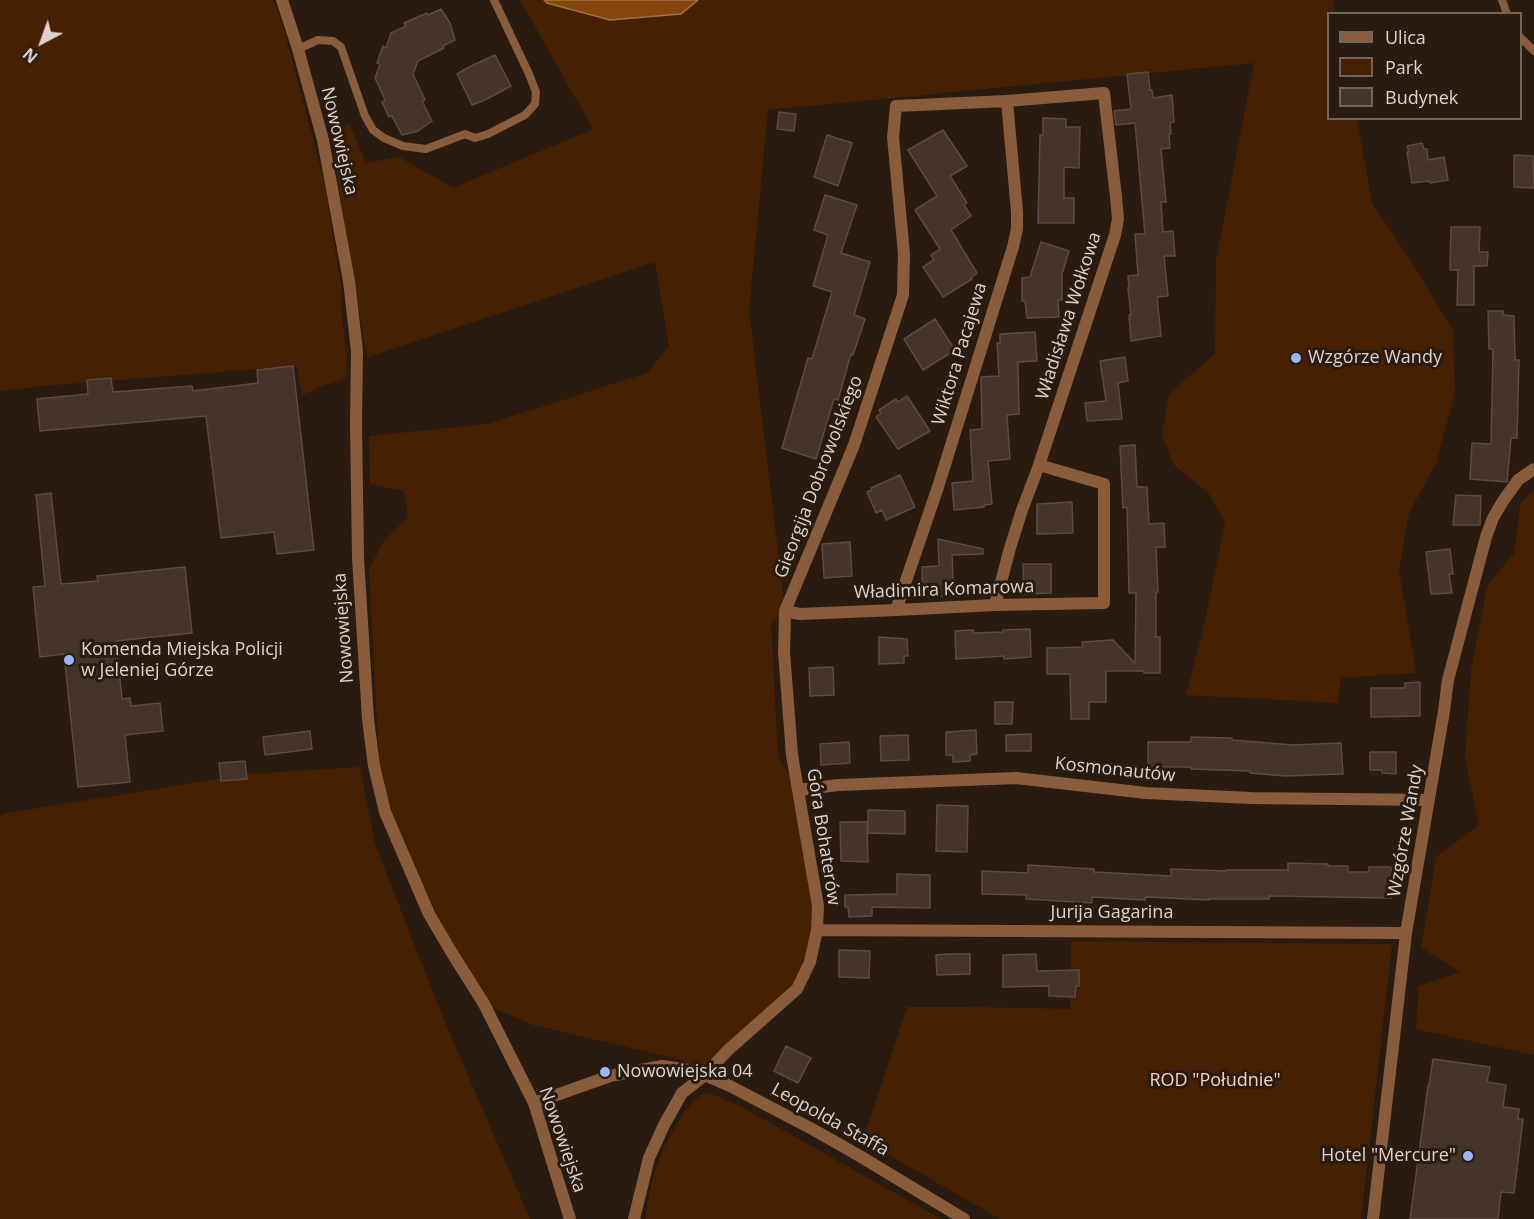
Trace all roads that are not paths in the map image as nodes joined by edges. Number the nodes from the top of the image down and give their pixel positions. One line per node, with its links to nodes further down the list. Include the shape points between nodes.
1 (282, 0): 4 (street, Nowowiejska)
2 (494, 0): 4 (lane, via 529,74 536,92 535,105 525,115 475,138 465,134 426,149 384,138 373,130 365,116 341,47 333,41 318,40)
3 (1522, 38): 5 (lane)
4 (298, 49): 17 (street, Nowowiejska, via 323,140 349,281 357,351 358,558 374,766 385,812 429,914 484,1004)
5 (1534, 51)
6 (1007, 101): 7 (street, Władisława Wołkowa, via 1104,93 1118,219); 10 (street, Wiktora Pacajewa, via 1017,229); 11 (street, Gieorgija Dobrowolskiego, via 896,106 893,137 904,254 903,295 854,446)
7 (1039, 465): 9 (street, Władisława Wołkowa); 9 (street, Władimira Komarowa, via 1104,484 1104,603)
8 (1534, 469): 13 (street, Wzgórze Wandy, via 1518,480 1503,501 1486,537 1448,680)
9 (995, 605): 10 (street, Władimira Komarowa)
10 (896, 610): 11 (street, Władimira Komarowa, via 800,614)
11 (785, 611): 12 (street, Góra Bohaterów, via 785,663)
12 (798, 790): 13 (street, Kosmonautów, via 1016,778 1146,793); 14 (street, Góra Bohaterów, via 818,906)
13 (1430, 800): 15 (street, Wzgórze Wandy)
14 (817, 930): 15 (street, Jurija Gagarina); 16 (street, Góra Bohaterów, via 810,962 797,989 726,1051)
15 (1407, 933): 21 (street, Wzgórze Wandy)
16 (705, 1075): 17 (street, Leopolda Staffa, via 662,1066 610,1076); 19 (street, Góra Bohaterów, via 682,1093 664,1125 649,1158); 20 (street, Leopolda Staffa, via 814,1130)
17 (534, 1103): 18 (street, Nowowiejska)
18 (570, 1219)
19 (634, 1219)
20 (964, 1219)
21 (1373, 1219)

